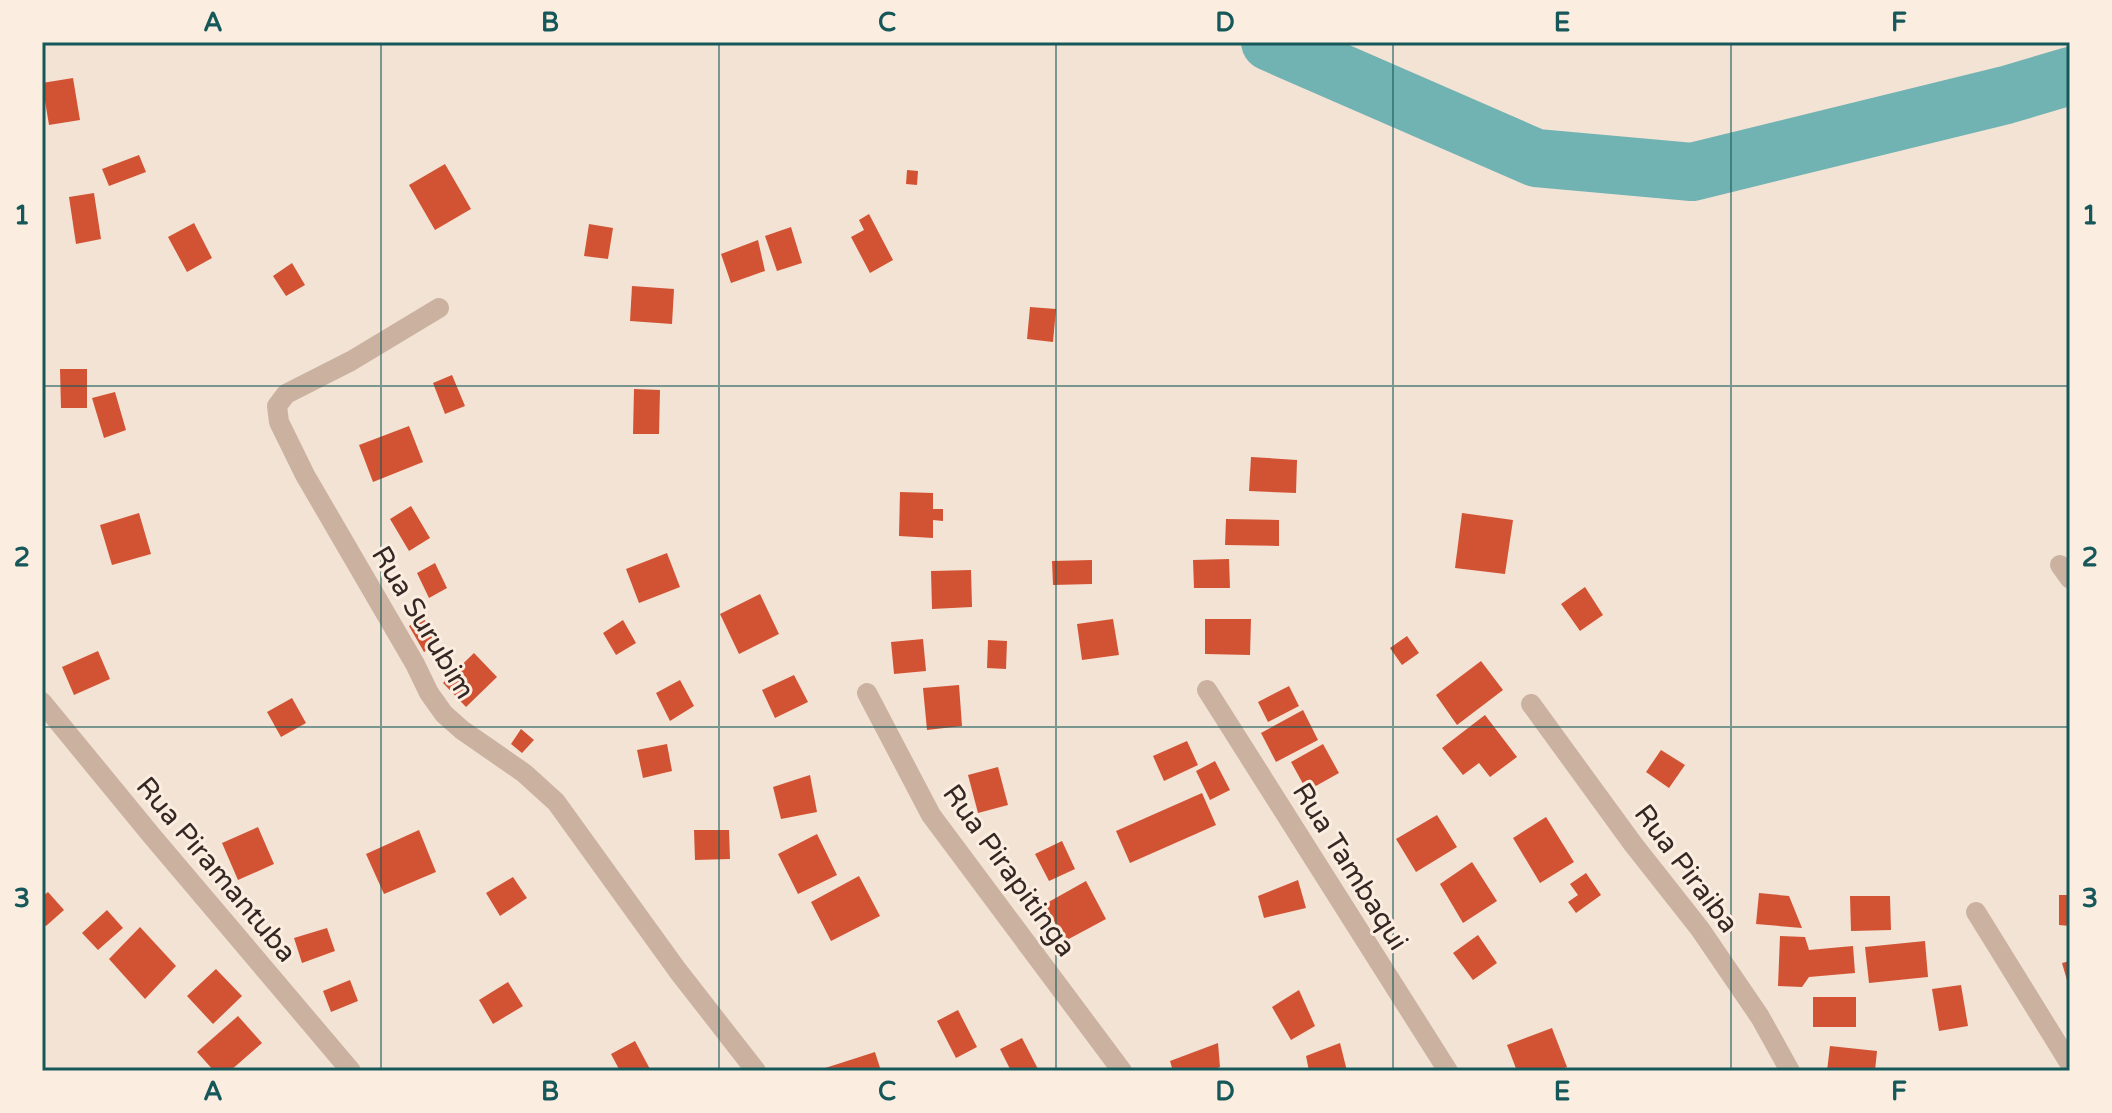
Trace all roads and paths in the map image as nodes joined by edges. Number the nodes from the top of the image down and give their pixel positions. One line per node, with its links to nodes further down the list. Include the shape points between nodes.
1 (439, 308): 9 (street, Rua Surubim, via 286,394 277,406 279,422 444,714 556,802)
2 (1207, 690): 11 (street, Rua Tambaqui)
3 (867, 693): 10 (street, Rua Pirapitinga, via 931,815)
4 (42, 702): 8 (street, Rua Piramantuba)
5 (1531, 704): 12 (street, Rua Piraiba, via 1700,929)
6 (1976, 912): 7 (street)
7 (2070, 1064)
8 (351, 1071)
9 (756, 1071)
10 (1122, 1071)
11 (1448, 1071)
12 (1790, 1071)

